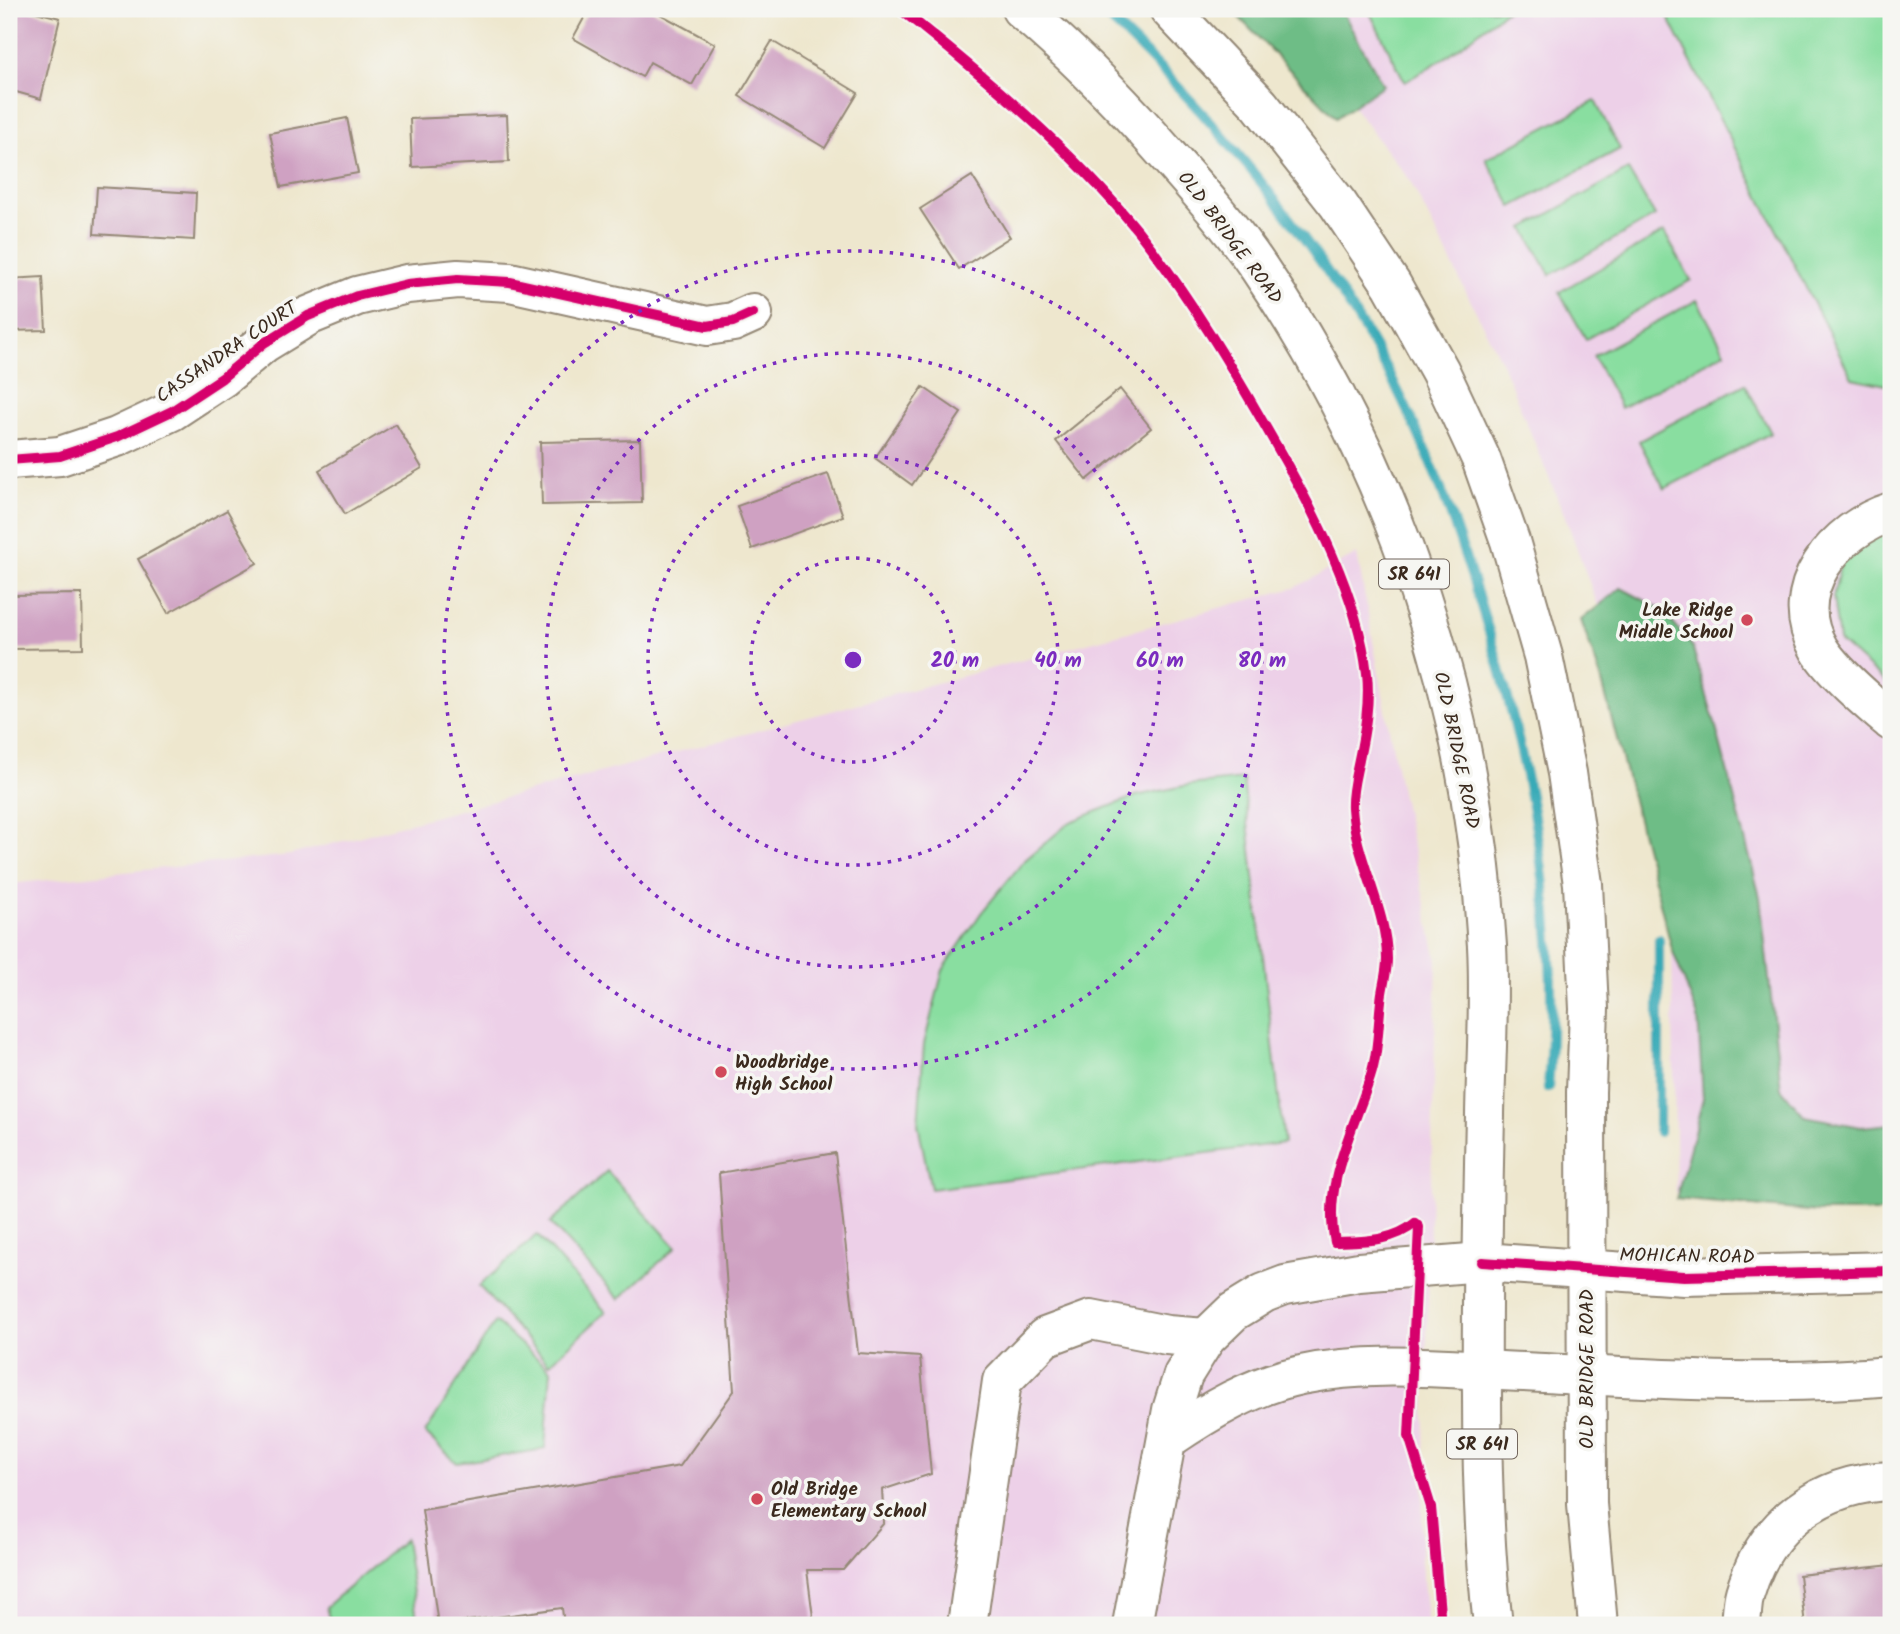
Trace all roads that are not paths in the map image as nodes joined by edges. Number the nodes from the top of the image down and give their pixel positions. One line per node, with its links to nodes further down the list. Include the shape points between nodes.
1 (1021, 9): 7 (main road, OLD BRIDGE ROAD / SR 641, via 1121,104 1257,265 1312,351 1360,440 1400,533 1457,728 1478,848 1488,950)
2 (1169, 9): 8 (main road, OLD BRIDGE ROAD, via 1268,115 1338,204 1392,285 1440,371 1481,459 1510,541 1546,669 1583,884 1589,1009)
3 (753, 313): 4 (main road, CASSANDRA COURT, via 707,326 510,282 458,279 407,284 357,296 308,316 172,411 117,438 60,456)
4 (9, 460)
5 (1891, 512): 6 (main road, via 1863,523 1836,543 1820,564 1810,589 1809,615 1820,650 1863,698)
6 (1891, 721)
7 (1482, 1262): 8 (main road, MOHICAN ROAD); 10 (main road, MOHICAN ROAD, via 1359,1272 1285,1285 1233,1312); 11 (main road, OLD BRIDGE ROAD / SR 641)
8 (1586, 1269): 9 (main road, MOHICAN ROAD, via 1684,1276); 12 (main road, OLD BRIDGE ROAD)
9 (1891, 1271)
10 (1206, 1338): 14 (main road, MOHICAN ROAD, via 1183,1375); 16 (main road, via 1091,1320 1045,1337 1002,1381)
11 (1482, 1370): 12 (main road); 14 (main road, via 1351,1367 1299,1375 1250,1392); 18 (main road, OLD BRIDGE ROAD / SR 641, via 1486,1570)
12 (1586, 1375): 13 (main road, via 1747,1382); 19 (main road, OLD BRIDGE ROAD, via 1587,1504)
13 (1891, 1376)
14 (1168, 1439): 17 (main road, MOHICAN ROAD)
15 (1891, 1481): 20 (main road, via 1834,1491 1803,1508 1776,1532 1757,1561)
16 (967, 1625)
17 (1132, 1625)
18 (1493, 1625)
19 (1598, 1625)
20 (1741, 1625)

